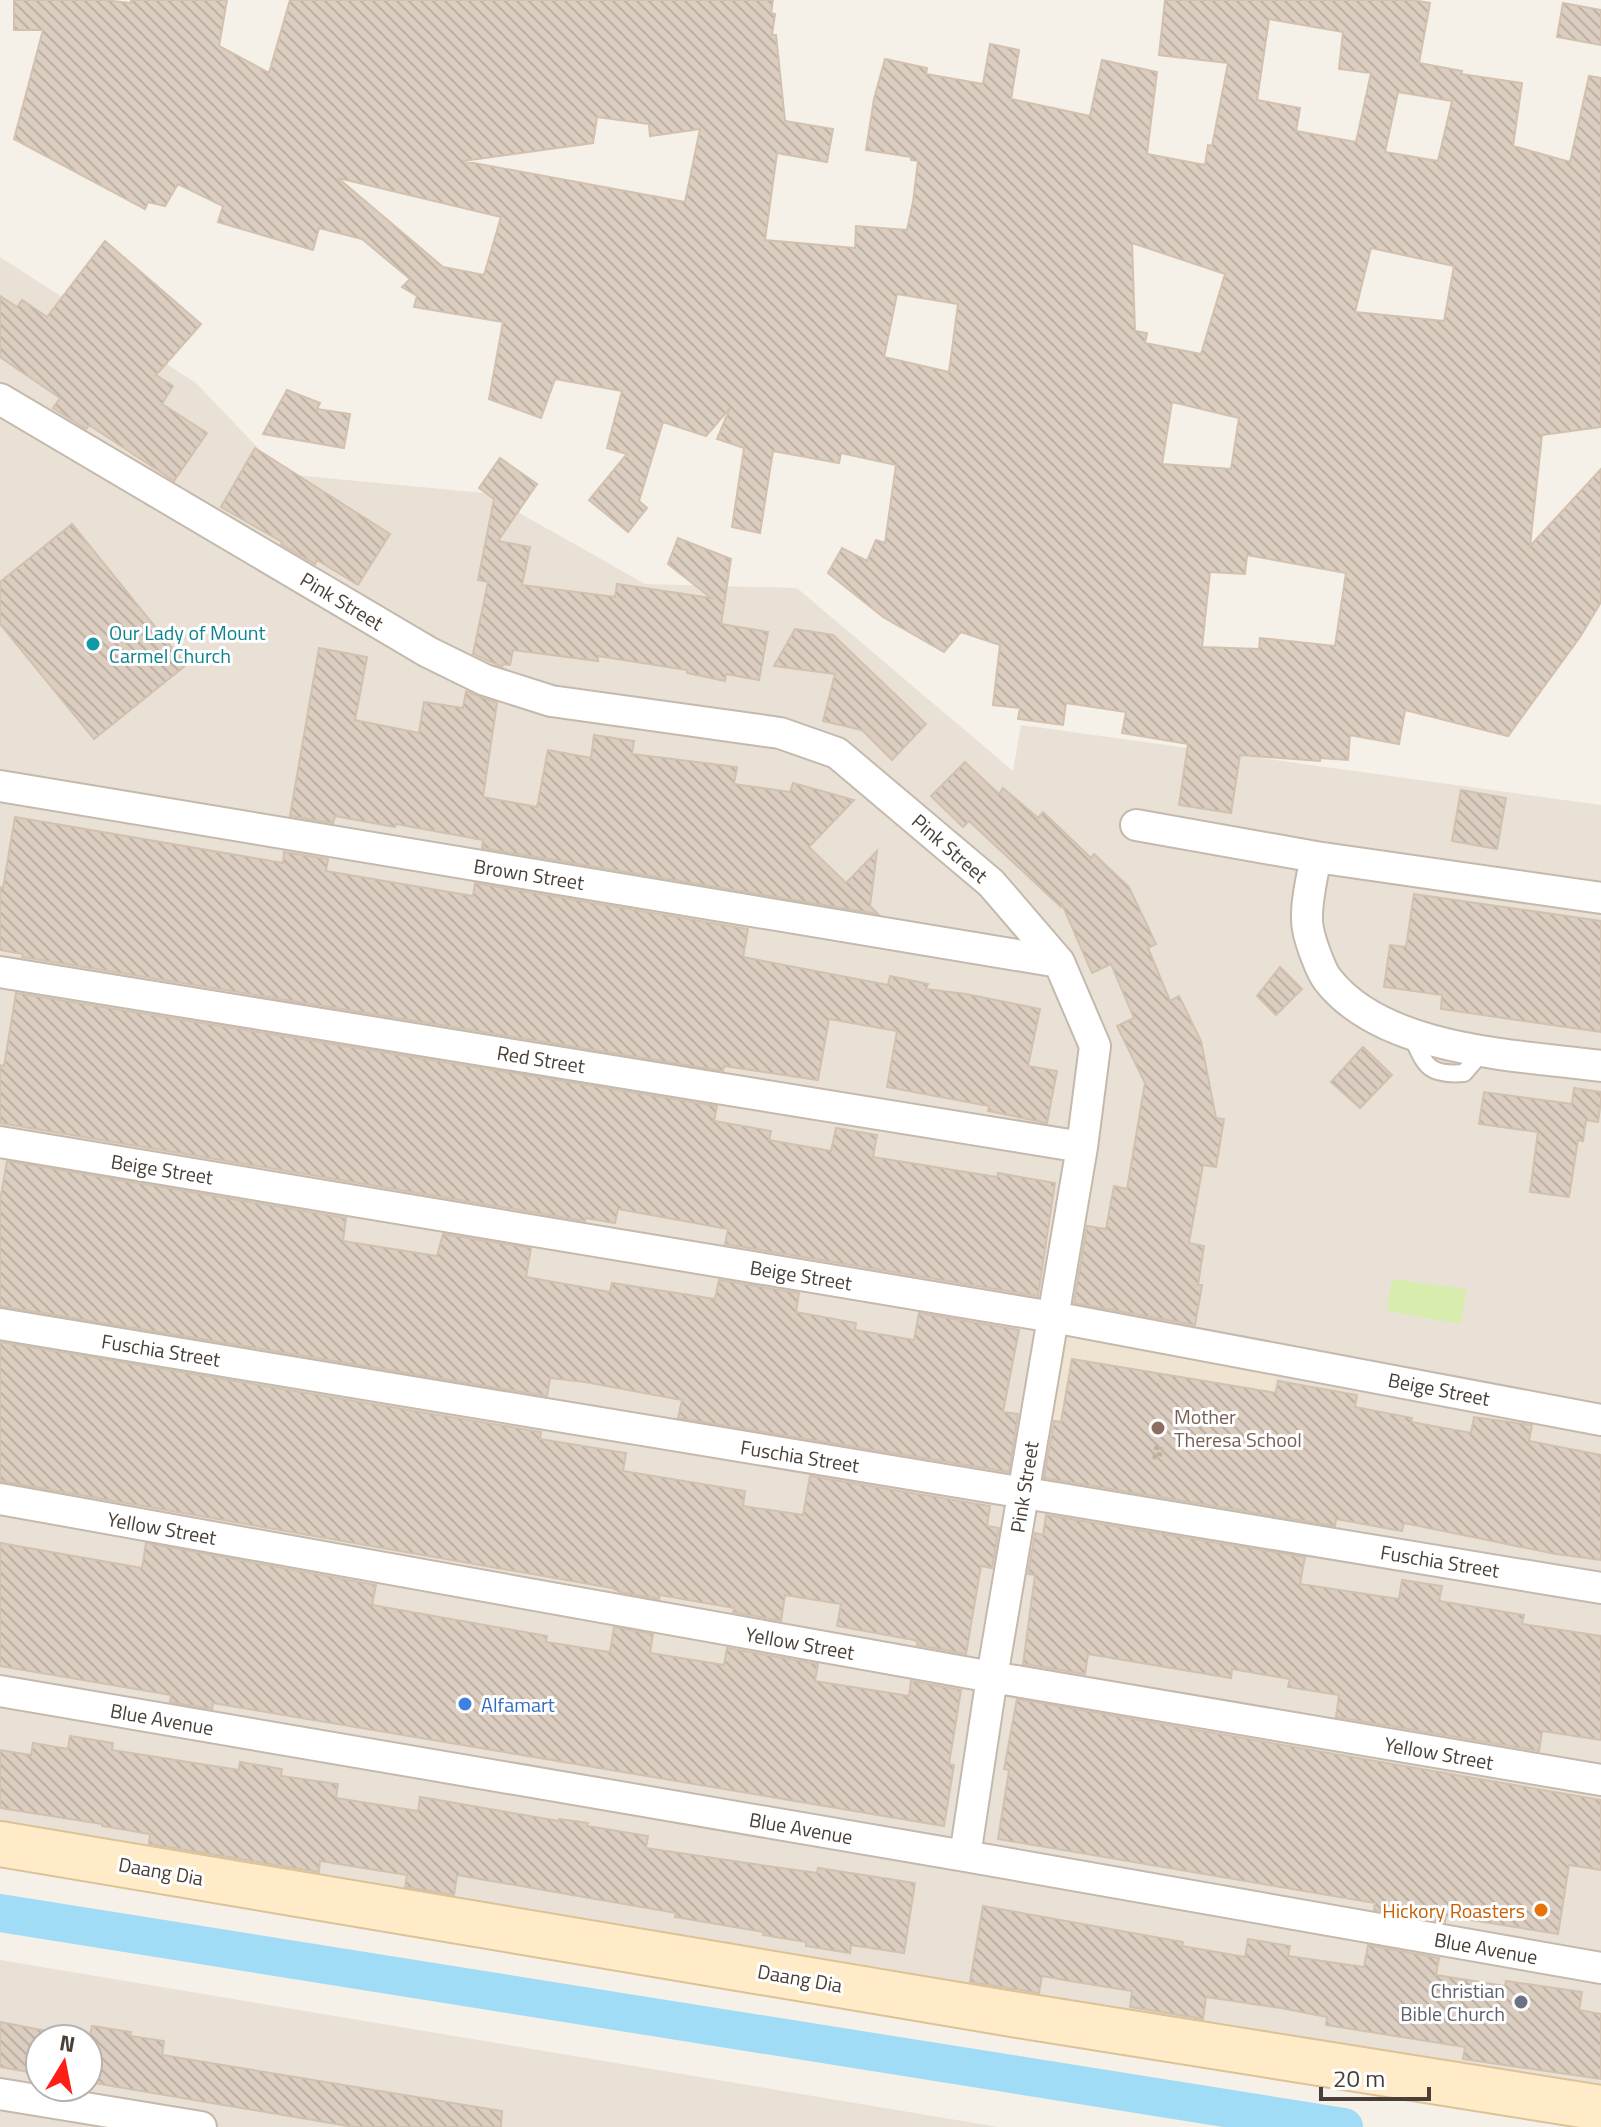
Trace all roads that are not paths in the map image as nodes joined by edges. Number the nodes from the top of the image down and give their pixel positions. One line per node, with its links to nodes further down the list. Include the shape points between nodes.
1 (0, 399): 6 (street, Pink Street, via 428,652 485,680 551,701 780,733 837,753 991,883)
2 (0, 786): 6 (street, Brown Street)
3 (1136, 825): 4 (street)
4 (1316, 857): 5 (street); 8 (street, via 1307,927 1326,979 1361,1011 1411,1034 1483,1051)
5 (1601, 898)
6 (1059, 962): 10 (street, Pink Street, via 1095,1046)
7 (0, 972): 10 (street, Red Street)
8 (1601, 1066)
9 (0, 1142): 11 (street, Beige Street)
10 (1082, 1147): 11 (street, Pink Street)
11 (1053, 1317): 13 (street, Beige Street); 14 (street, Pink Street)
12 (0, 1324): 14 (street, Fuschia Street)
13 (1601, 1420)
14 (1023, 1493): 16 (street, Fuschia Street); 17 (street, Pink Street)
15 (0, 1499): 17 (street, Yellow Street)
16 (1601, 1588)
17 (992, 1677): 19 (street, Yellow Street); 21 (street, Pink Street)
18 (0, 1691): 21 (street, Blue Avenue)
19 (1601, 1780)
20 (0, 1844): 24 (street, Daang Dia)
21 (965, 1856): 22 (street, Blue Avenue)
22 (1601, 1968)
23 (0, 2094): 25 (street)
24 (1601, 2108)
25 (201, 2127)

